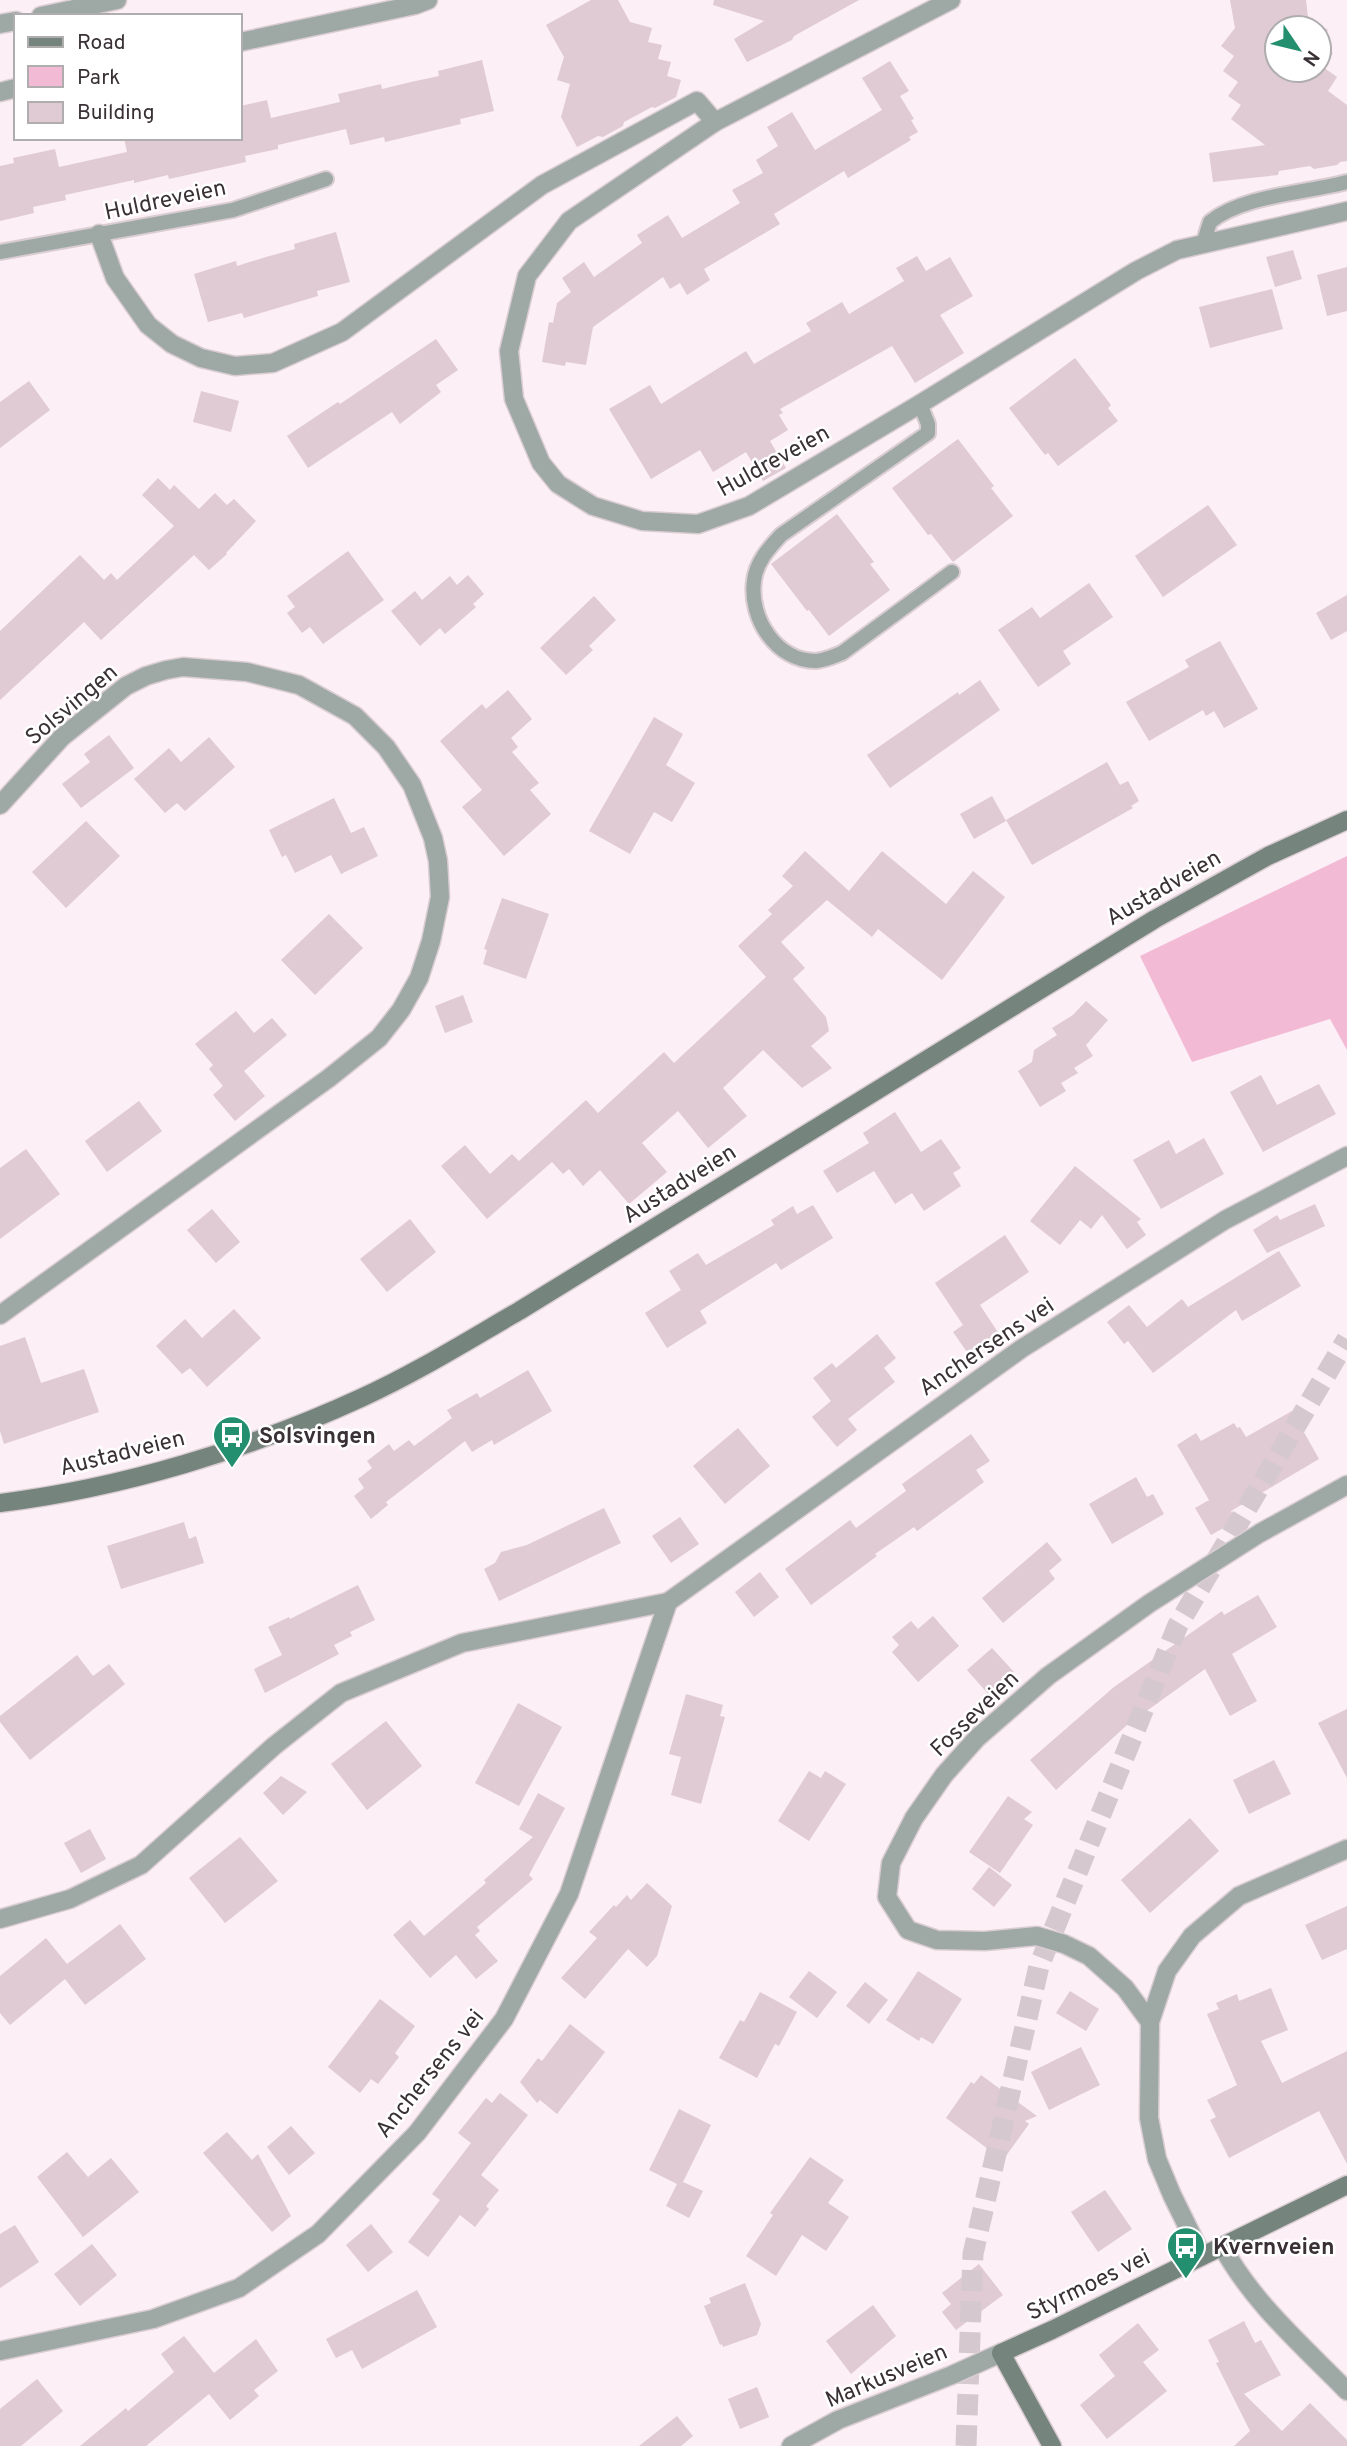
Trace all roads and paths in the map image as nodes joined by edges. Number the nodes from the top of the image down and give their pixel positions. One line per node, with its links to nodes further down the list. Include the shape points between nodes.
1 (117, 0): 4 (street)
2 (428, 0): 5 (street)
3 (951, 0): 6 (street, Huldreveien)
4 (50, 14)
5 (242, 42)
6 (715, 122): 10 (street, Huldreveien, via 697,101 542,185 342,332 273,363 235,366 201,358 173,344 148,325 115,278); 13 (street, Huldreveien, via 569,221 527,276 509,351 514,399 541,463 558,484 593,506 642,522 698,524 749,506)
7 (326, 179): 10 (lane, Huldreveien, via 233,210)
8 (1347, 182): 11 (lane, via 1232,210 1210,222)
9 (1347, 211): 11 (street, Huldreveien)
10 (99, 234): 12 (lane)
11 (1203, 244): 13 (street, Huldreveien, via 1177,250 1136,271)
12 (0, 252)
13 (920, 404): 14 (lane, via 929,429 925,438 781,535 767,551 754,581 757,614 780,648 804,659 827,659 842,653)
14 (952, 572)
15 (0, 805): 18 (street, Solsvingen, via 62,737 126,686 183,667 247,672 299,685 355,716 386,747 425,813 438,861 440,897 419,978 379,1038)
16 (1347, 820): 20 (main road, Austadveien, via 1268,856 1155,919 519,1311 362,1398 234,1448 139,1476)
17 (1347, 1156): 21 (street, Anchersens vei, via 1225,1220 1021,1349)
18 (0, 1315)
19 (1347, 1485): 24 (street, Fosseveien, via 1260,1533 1150,1603 1048,1676 977,1738 944,1775 914,1818 891,1864 887,1897 908,1930 937,1940 1037,1936 1064,1944 1089,1956 1125,1988)
20 (0, 1503)
21 (668, 1602): 23 (street, Anchersens vei, via 462,1643 341,1693 274,1746 141,1865 70,1899); 28 (street, Anchersens vei, via 569,1894 504,2019 417,2133 318,2234 239,2288 152,2319)
22 (1347, 1849): 24 (street, via 1239,1896 1211,1918 1167,1971)
23 (0, 1919)
24 (1150, 2022): 27 (street, via 1149,2118 1157,2159)
25 (1347, 2185): 26 (main road, Styrmoes vei)
26 (1222, 2246): 27 (main road, Styrmoes vei); 30 (street, via 1254,2296)
27 (1202, 2256): 29 (main road, Styrmoes vei)
28 (0, 2351)
29 (1001, 2353): 31 (street, Markusveien, via 838,2420); 32 (main road)
30 (1347, 2391)
31 (791, 2446)
32 (1052, 2446)

